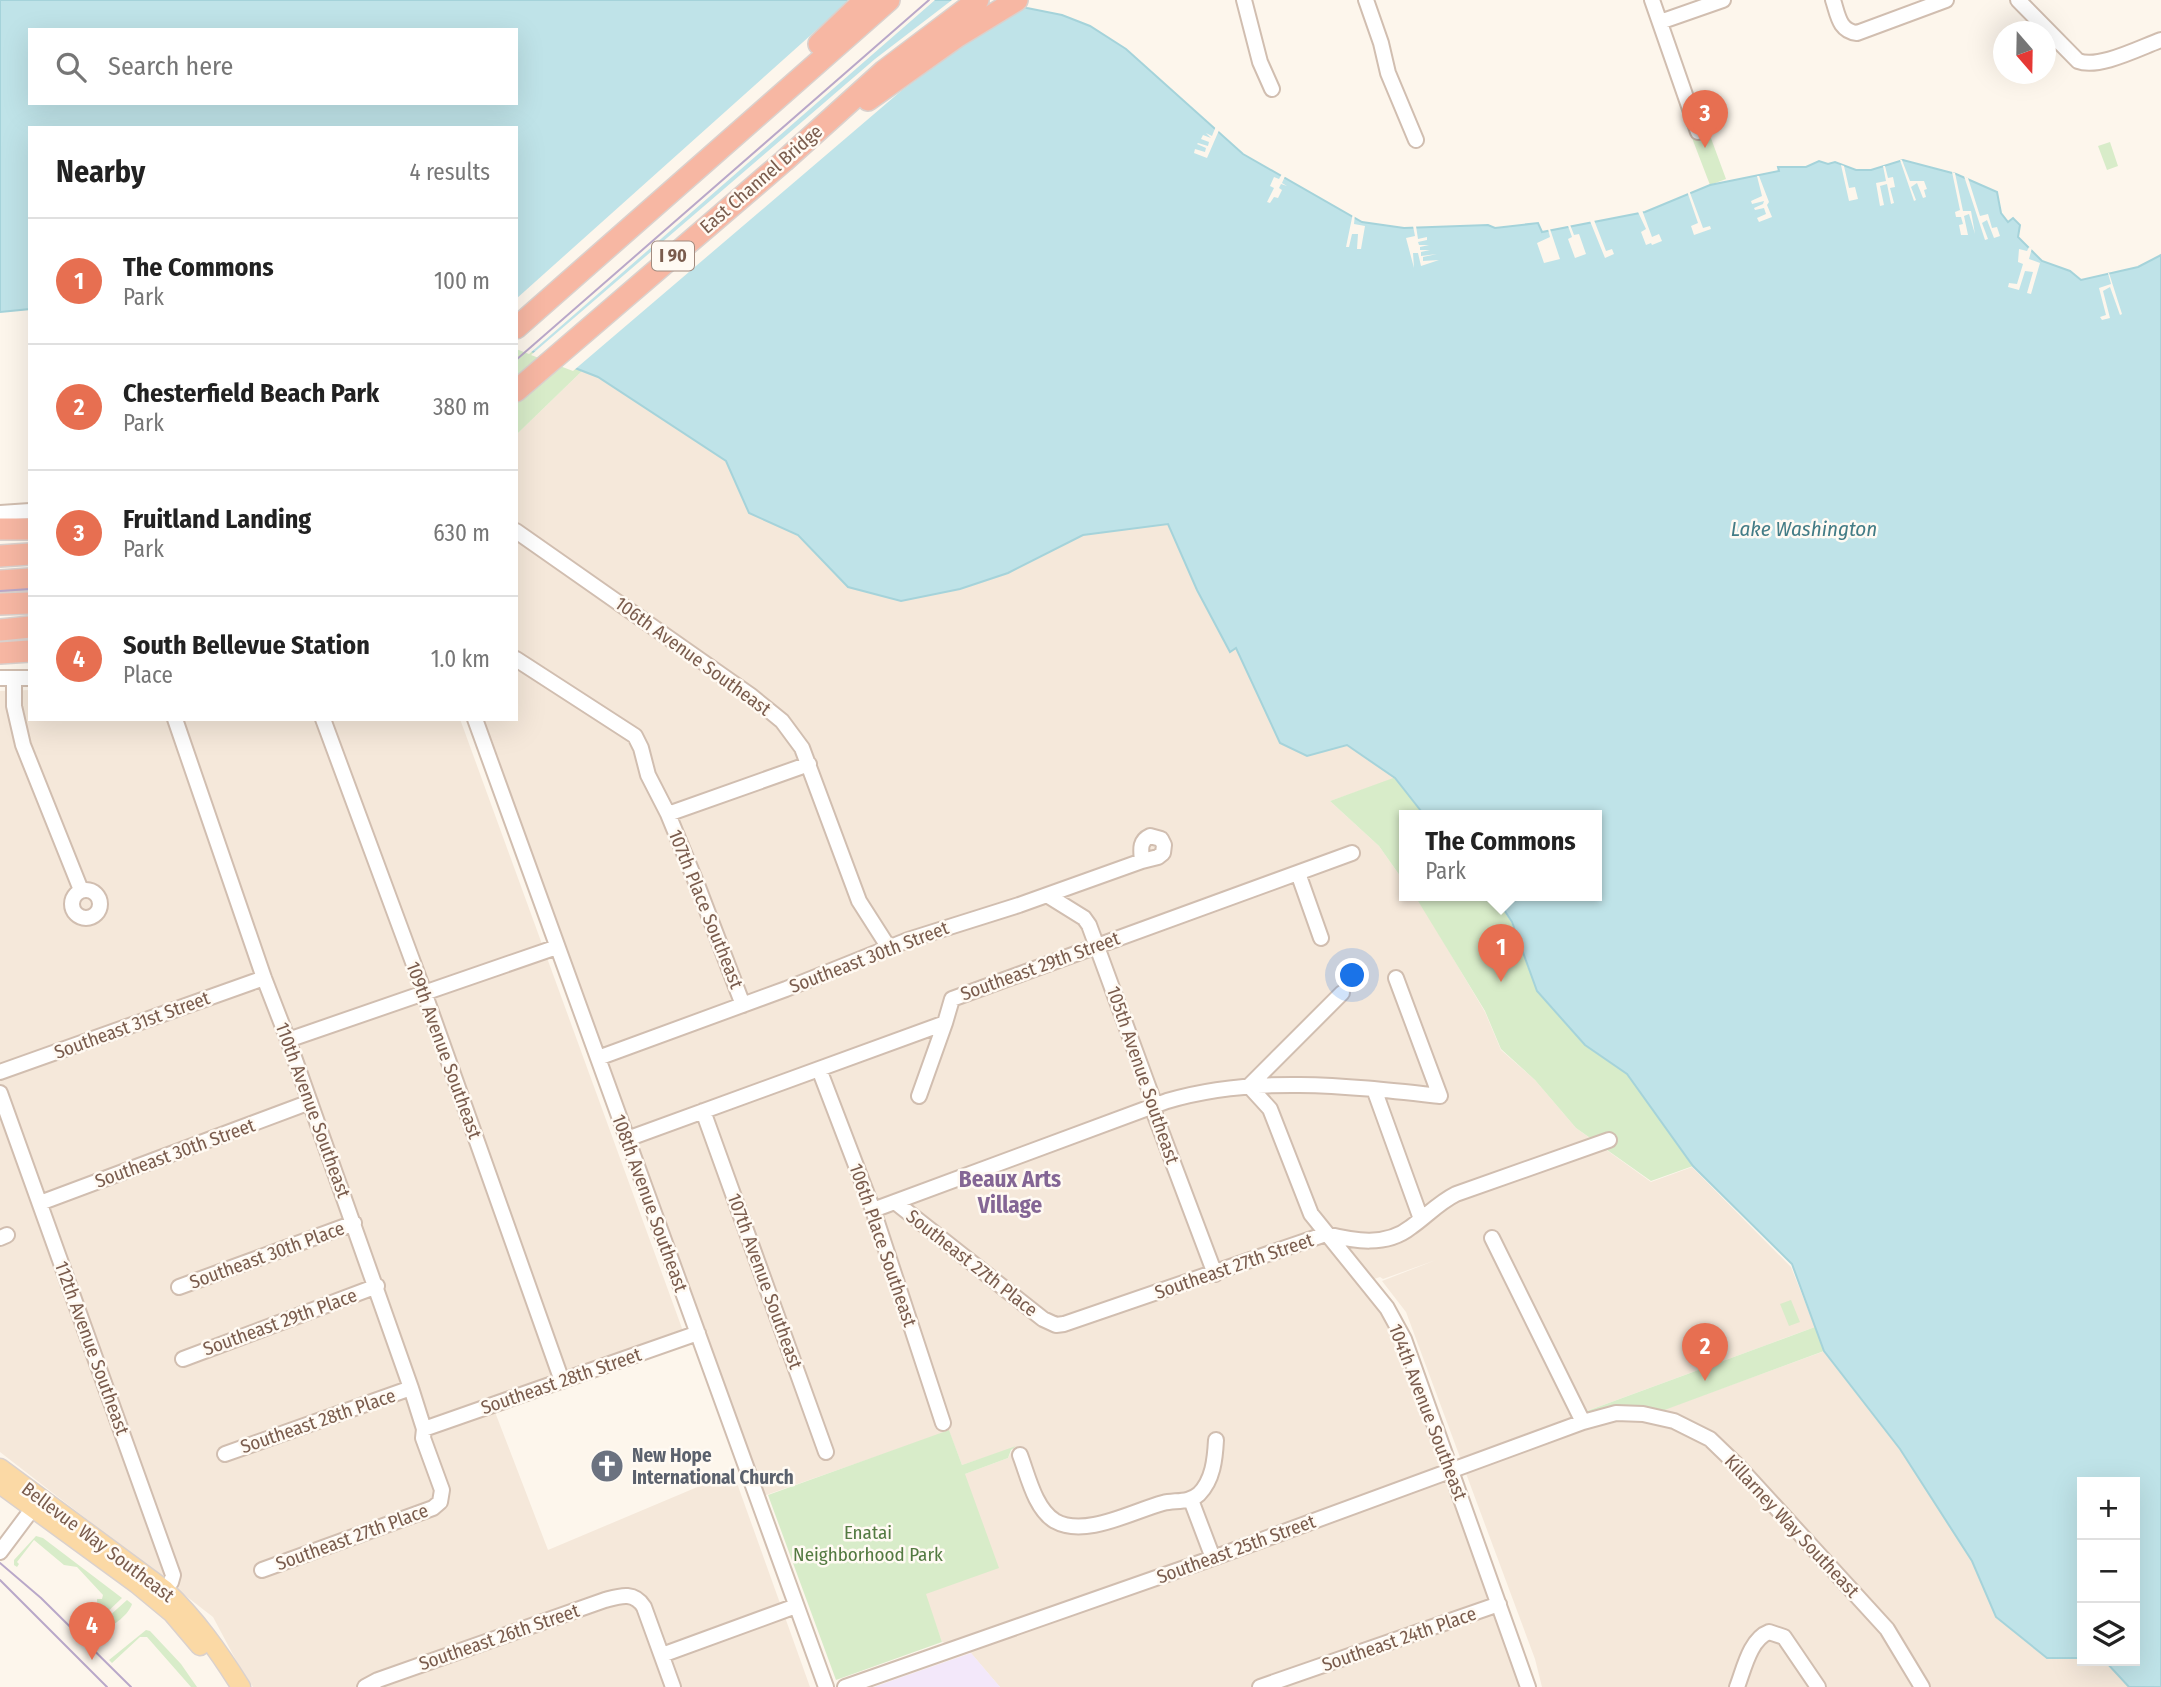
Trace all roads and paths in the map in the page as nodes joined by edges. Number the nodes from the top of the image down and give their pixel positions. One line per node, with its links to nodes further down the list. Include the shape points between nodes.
1 (865, 0): 18 (highway)
2 (889, 0): 18 (highway, I 90)
3 (978, 0): 17 (highway, East Channel Bridge / I 90, via 884,71)
4 (1017, 0): 17 (highway, via 958,36)
5 (1244, 0): 14 (street)
6 (1367, 0): 16 (street, via 1388,73)
7 (1652, 0): 12 (street)
8 (1723, 0): 12 (street)
9 (1833, 0): 10 (street, via 1842,27 1857,33)
10 (1946, 0)
11 (2018, 0): 13 (street, via 2078,61 2093,64)
12 (1660, 22): 15 (street)
13 (2161, 40)
14 (1272, 89)
15 (1699, 132)
16 (1416, 140)
17 (784, 161): 20 (highway, East Channel Bridge / I 90)
18 (701, 167): 19 (highway, I 90)
19 (518, 326)
20 (518, 389)
21 (28, 511): 22 (street)
22 (0, 513)
23 (0, 529): 24 (highway)
24 (28, 529)
25 (518, 532): 42 (street, 106th Avenue Southeast, via 768,709 795,738)
26 (28, 554): 27 (highway)
27 (0, 556)
28 (28, 579): 29 (highway)
29 (0, 582)
30 (28, 603): 31 (highway)
31 (0, 604)
32 (28, 627): 33 (highway)
33 (0, 629)
34 (28, 651): 35 (highway)
35 (0, 653)
36 (518, 660): 43 (street, via 635,736)
37 (7, 678): 38 (street); 47 (street, via 23,745)
38 (28, 678)
39 (176, 721): 55 (street, 110th Avenue Southeast)
40 (324, 721): 57 (street, 109th Avenue Southeast)
41 (476, 721): 53 (street, 108th Avenue Southeast)
42 (809, 764): 43 (street); 49 (street, 106th Avenue Southeast, via 859,901)
43 (668, 814): 59 (street, 107th Place Southeast)
44 (1352, 853): 46 (street, Southeast 29th Street)
45 (1142, 861): 48 (street, Southeast 30th Street)
46 (1298, 873): 50 (street); 52 (street, Southeast 29th Street)
47 (81, 890)
48 (1047, 895): 51 (street, Southeast 30th Street); 52 (street, 105th Avenue Southeast, via 1084,918)
49 (878, 930): 51 (street, via 893,931); 54 (street, 106th Avenue Southeast)
50 (1321, 938)
51 (908, 940): 54 (street, Southeast 30th Street)
52 (1098, 945): 60 (street, Southeast 29th Street, via 952,999); 70 (street, 105th Avenue Southeast)
53 (557, 947): 57 (street); 62 (street, 108th Avenue Southeast)
54 (889, 948): 59 (street, Southeast 30th Street)
55 (264, 978): 61 (street, 110th Avenue Southeast); 64 (street, Southeast 31st Street)
56 (1396, 978): 66 (street, via 1440,1097)
57 (424, 992): 61 (street); 87 (street, 109th Avenue Southeast)
58 (1342, 993): 65 (street)
59 (743, 1005): 62 (street, Southeast 30th Street)
60 (945, 1023): 63 (street, Southeast 29th Street); 68 (street)
61 (288, 1040): 69 (street, 110th Avenue Southeast)
62 (598, 1058): 72 (street, 108th Avenue Southeast)
63 (819, 1069): 71 (street, Southeast 29th Street); 76 (street, 106th Place Southeast)
64 (0, 1072)
65 (1249, 1086): 66 (street); 70 (street, via 1206,1090); 79 (street, 104th Avenue Southeast, via 1270,1109 1311,1214)
66 (1374, 1089): 77 (street)
67 (0, 1093): 75 (street, 112th Avenue Southeast)
68 (919, 1096)
69 (310, 1102): 75 (street, Southeast 30th Street); 78 (street, 110th Avenue Southeast)
70 (1155, 1105): 74 (street); 81 (street, 105th Avenue Southeast)
71 (704, 1111): 72 (street, Southeast 29th Street); 94 (street, 107th Avenue Southeast)
72 (627, 1139): 85 (street, 108th Avenue Southeast)
73 (1609, 1140): 77 (street, Southeast 27th Street, via 1471,1187)
74 (895, 1202): 76 (street); 84 (street, Southeast 27th Place)
75 (40, 1203): 106 (street, 112th Avenue Southeast, via 173,1575)
76 (873, 1210): 91 (street, 106th Place Southeast)
77 (1421, 1219): 79 (street, Southeast 27th Street, via 1391,1238 1357,1241)
78 (354, 1223): 82 (street, 110th Avenue Southeast); 83 (street, Southeast 30th Place)
79 (1326, 1234): 81 (street, Southeast 27th Street); 98 (street, 104th Avenue Southeast, via 1396,1324)
80 (1492, 1238): 90 (street)
81 (1215, 1274): 84 (street, Southeast 27th Street, via 1064,1324)
82 (377, 1286): 86 (street, Southeast 29th Place); 88 (street, 110th Avenue Southeast)
83 (179, 1287)
84 (1049, 1323)
85 (698, 1333): 87 (street, Southeast 28th Street); 108 (street, 108th Avenue Southeast)
86 (183, 1359)
87 (562, 1381): 92 (street, Southeast 28th Street)
88 (411, 1388): 92 (street, 110th Avenue Southeast); 95 (street, Southeast 28th Place)
89 (1628, 1413): 90 (street, Southeast 25th Street); 120 (street, Killarney Way Southeast, via 1674,1420 1710,1439 1739,1466 1887,1629)
90 (1583, 1422): 98 (street, Southeast 25th Street)
91 (943, 1423)
92 (424, 1429): 102 (street, 110th Avenue Southeast, via 423,1438 442,1490)
93 (1216, 1440): 100 (street, via 1213,1468)
94 (826, 1452)
95 (225, 1454)
96 (1020, 1455): 100 (street, via 1042,1508 1064,1524 1089,1526 1163,1503)
97 (0, 1468): 101 (main road, Bellevue Way Southeast)
98 (1450, 1471): 104 (street, Southeast 25th Street); 107 (street, 104th Avenue Southeast)
99 (0, 1484): 101 (main road, Bellevue Way Southeast)
100 (1191, 1500): 104 (street)
101 (36, 1502): 103 (street); 106 (main road, Bellevue Way Southeast)
102 (440, 1502): 105 (street, Southeast 27th Place)
103 (0, 1552)
104 (1213, 1558): 115 (street, Southeast 25th Street)
105 (262, 1570)
106 (160, 1595): 110 (main road, Bellevue Way Southeast); 111 (main road, Bellevue Way Southeast, via 194,1620)
107 (1499, 1604): 116 (street, Southeast 24th Place); 117 (street, 104th Avenue Southeast)
108 (796, 1606): 109 (street); 114 (street, 108th Avenue Southeast)
109 (662, 1655): 112 (street, Southeast 26th Street, via 643,1607 634,1597 619,1596); 113 (street)
110 (227, 1687)
111 (242, 1687)
112 (365, 1687)
113 (673, 1687)
114 (826, 1687)
115 (845, 1687)
116 (1260, 1687)
117 (1528, 1687)
118 (1737, 1687): 119 (street, via 1751,1651 1769,1632 1784,1637)
119 (1818, 1687)
120 (1922, 1687)

